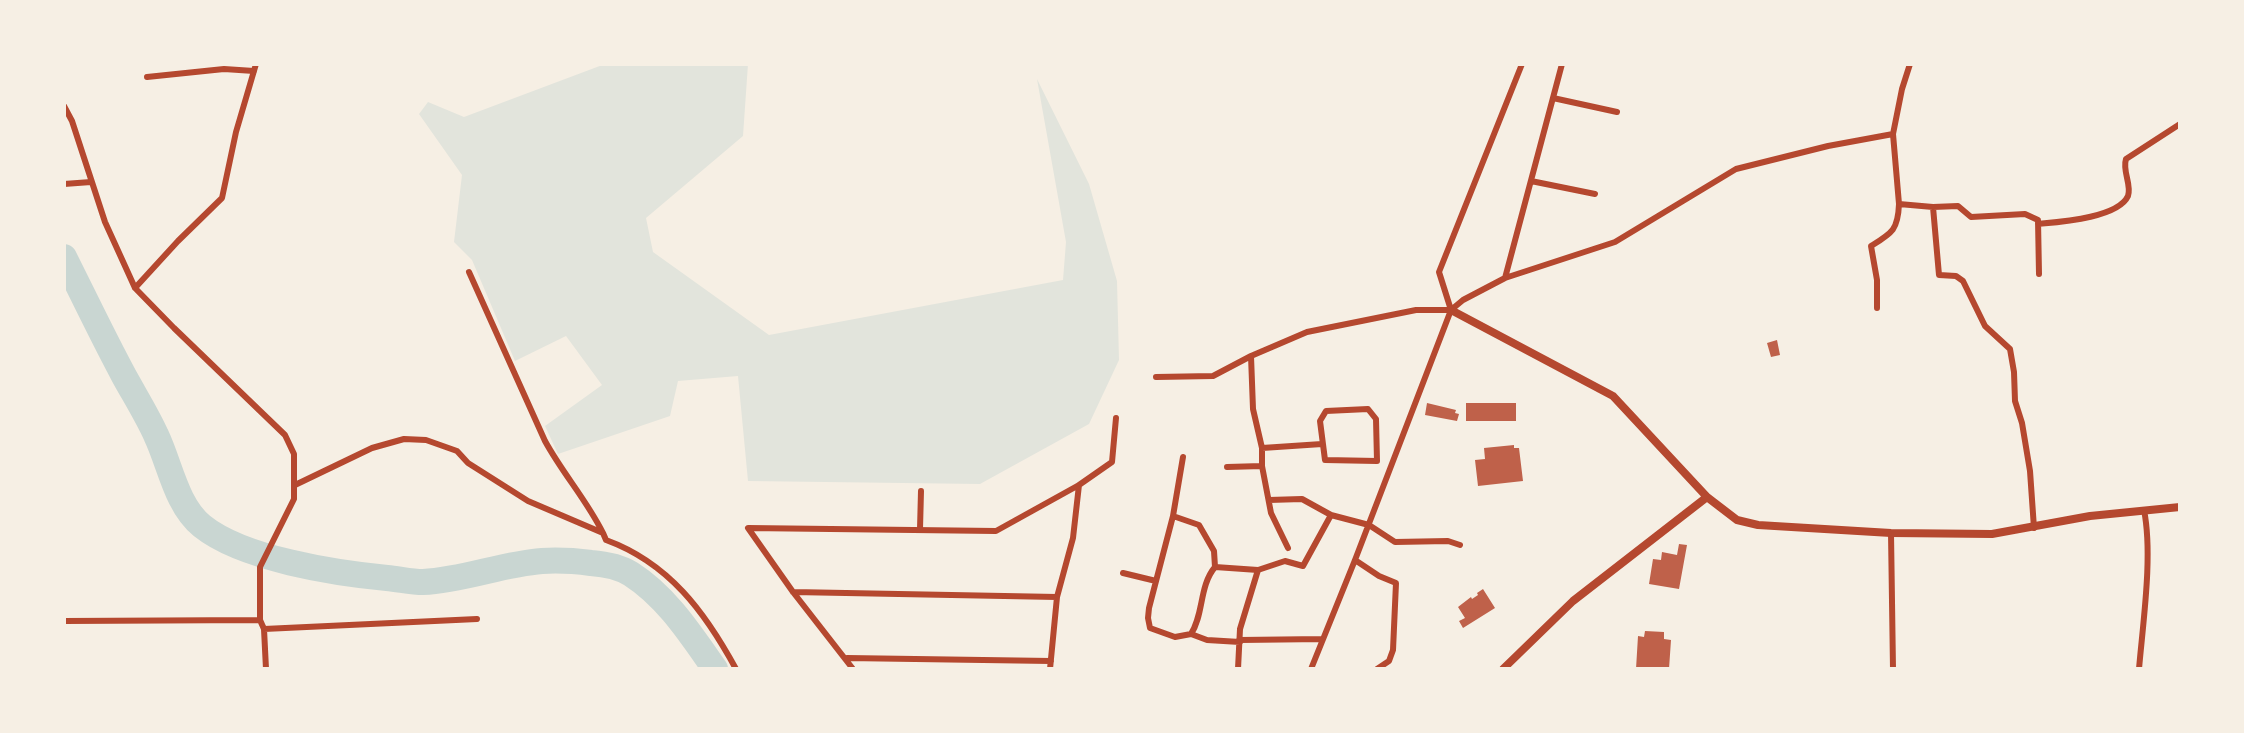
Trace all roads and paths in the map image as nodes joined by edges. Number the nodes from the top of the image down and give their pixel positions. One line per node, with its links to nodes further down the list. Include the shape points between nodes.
1 (1522, 64): 23 (street, via 1439,272)
2 (1562, 64): 6 (street)
3 (1910, 64): 10 (street)
4 (255, 67): 5 (street); 21 (street, via 222,198)
5 (147, 77)
6 (1553, 98): 8 (street); 11 (street)
7 (64, 106): 12 (street)
8 (1617, 112)
9 (2180, 124): 17 (street, via 2126,159 2126,200 2078,221)
10 (1893, 134): 15 (street); 20 (street, via 1736,169 1615,242)
11 (1531, 181): 14 (street); 20 (street)
12 (91, 182): 13 (street); 21 (street)
13 (64, 184)
14 (1595, 194)
15 (1899, 204): 16 (street); 22 (street, via 1896,226 1871,246)
16 (1933, 207): 17 (street, via 1958,206 1971,217 2025,214); 42 (street, via 1939,275 1963,281 1985,326 2010,349)
17 (2038, 224): 19 (street)
18 (469, 272): 44 (street, via 545,441)
19 (2039, 274)
20 (1505, 278): 23 (street)
21 (135, 288): 32 (street, via 285,435 294,454)
22 (1877, 308)
23 (1451, 310): 24 (street, via 1416,310 1307,332); 35 (street, via 1613,396); 41 (street)
24 (1251, 356): 25 (street, via 1213,376); 28 (street, via 1253,409)
25 (1156, 377)
26 (1116, 418): 33 (street, via 1112,462)
27 (1322, 444): 27 (street, via 1325,460 1377,461 1376,419 1368,409 1326,411 1320,421); 28 (street)
28 (1262, 448): 30 (street)
29 (1183, 457): 40 (street)
30 (1262, 466): 31 (street); 36 (street)
31 (1227, 467)
32 (295, 485): 44 (street, via 372,448 404,439 426,440 457,451 528,501); 56 (street, via 294,499 260,567)
33 (1079, 485): 43 (street, via 996,531); 54 (street, via 1073,538)
34 (921, 491): 43 (street)
35 (1707, 497): 45 (street, via 1737,520 1758,525); 70 (street, via 1573,601)
36 (1269, 500): 39 (street, via 1302,499); 47 (street)
37 (2180, 507): 38 (street)
38 (2144, 510): 42 (street); 72 (street, via 2147,563)
39 (1331, 515): 41 (street); 50 (street, via 1303,566 1285,561)
40 (1173, 516): 49 (street, via 1199,525 1214,551); 52 (street)
41 (1369, 525): 46 (street, via 1395,542); 48 (street)
42 (2034, 528): 45 (street, via 1992,534)
43 (920, 529): 53 (street, via 748,528)
44 (603, 533): 65 (street, via 606,540 676,583)
45 (1891, 533): 71 (street)
46 (1460, 545)
47 (1288, 548)
48 (1355, 560): 60 (street); 69 (street, via 1396,583 1393,650 1389,661)
49 (1215, 567): 50 (street); 59 (street)
50 (1258, 570): 61 (street)
51 (1123, 573): 52 (street)
52 (1156, 581): 59 (street, via 1150,628 1175,637)
53 (793, 592): 54 (street); 62 (street)
54 (1057, 597): 63 (street)
55 (477, 619): 58 (street)
56 (260, 620): 57 (street); 58 (street)
57 (64, 621)
58 (264, 629): 64 (street)
59 (1191, 634): 61 (street)
60 (1323, 639): 61 (street); 68 (street)
61 (1240, 641): 67 (street)
62 (847, 658): 63 (street); 66 (street)
63 (1050, 665)
64 (266, 669)
65 (736, 669)
66 (853, 669)
67 (1238, 669)
68 (1311, 669)
69 (1377, 669)
70 (1503, 669)
71 (1893, 669)
72 (2139, 669)

